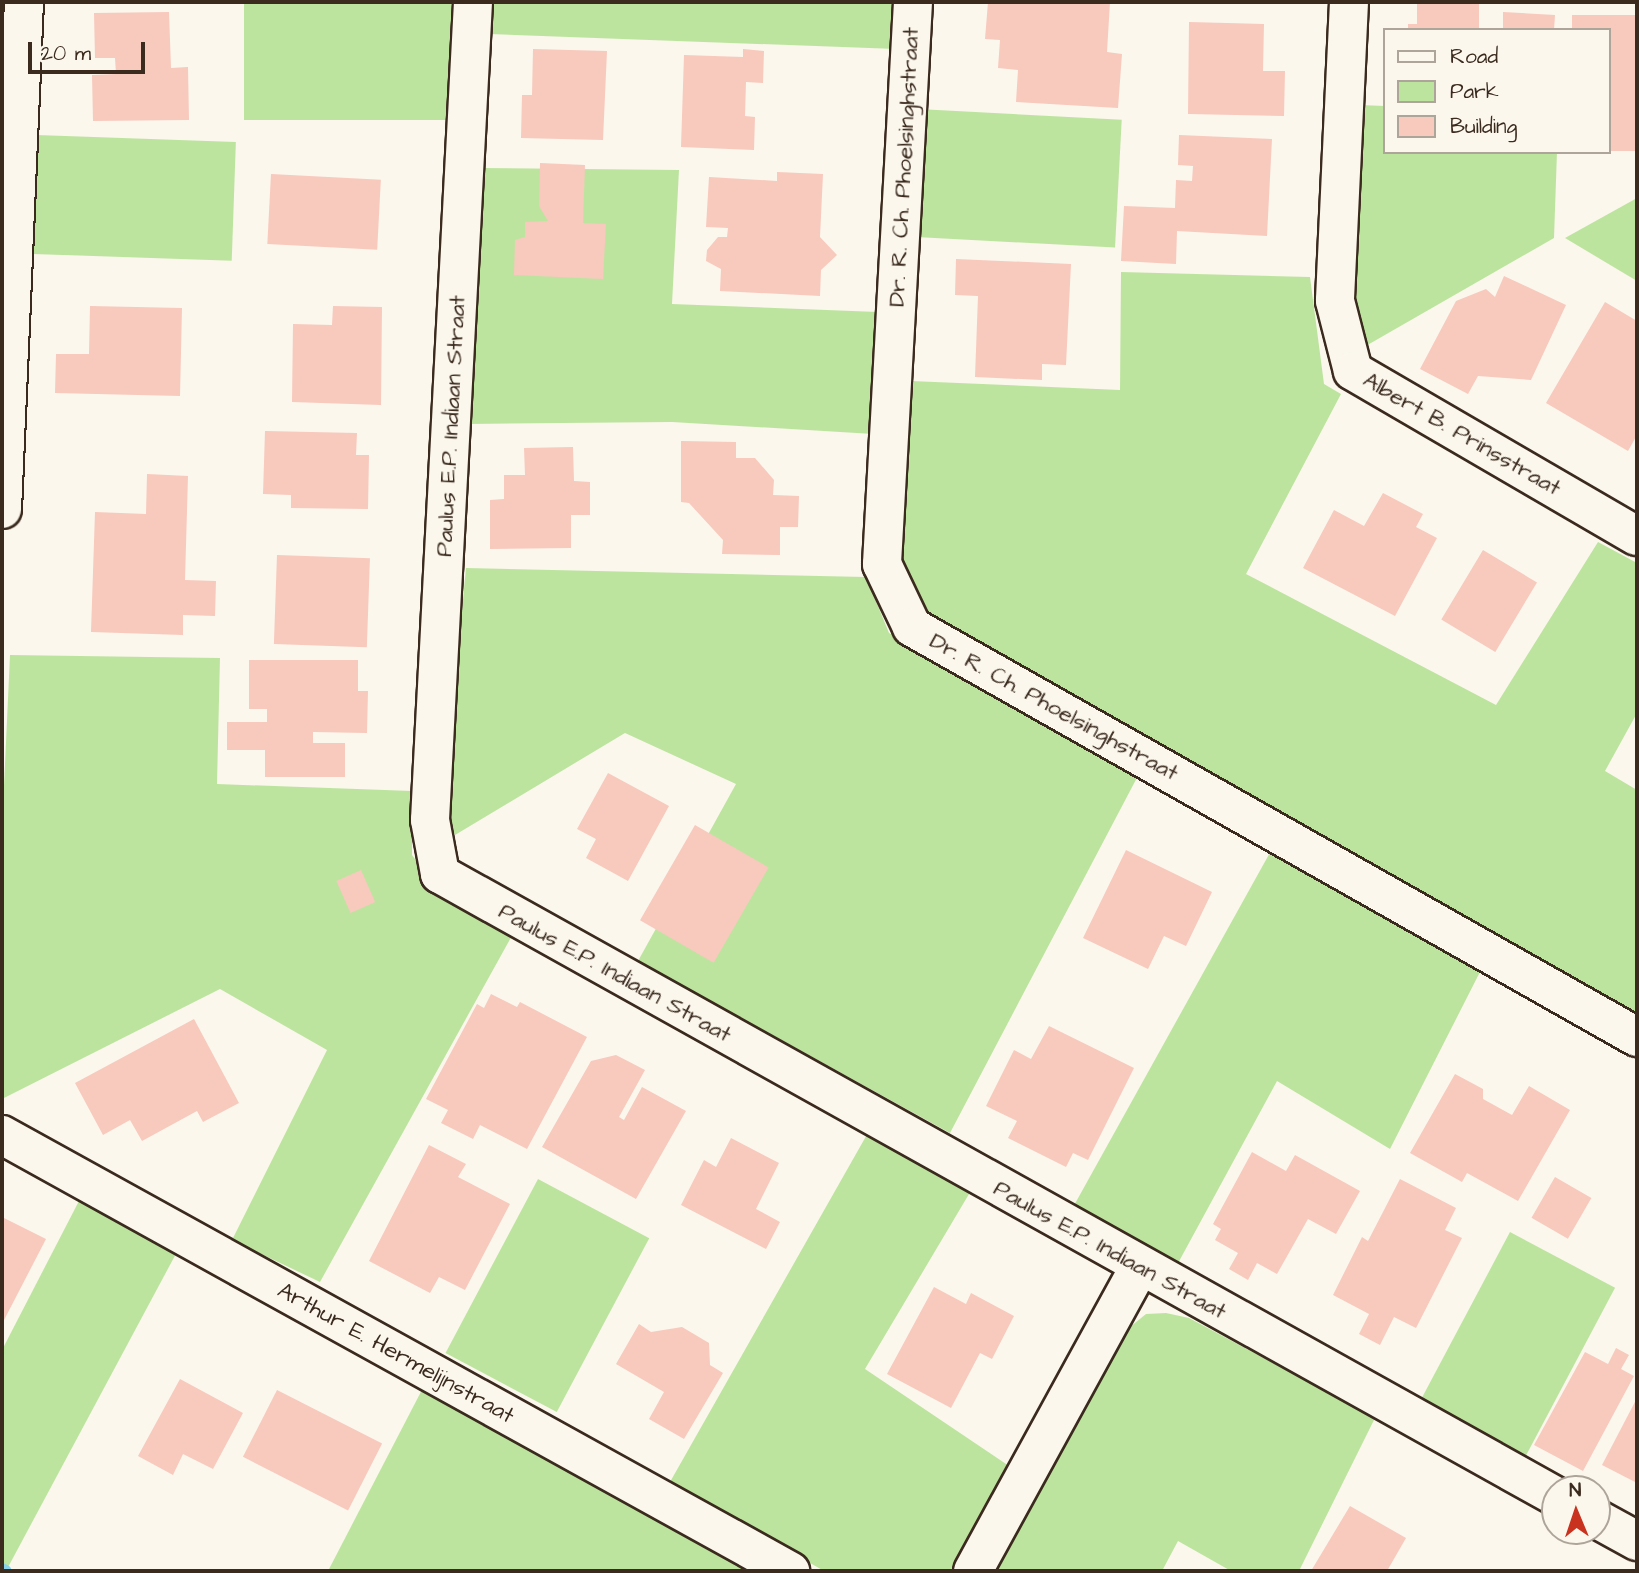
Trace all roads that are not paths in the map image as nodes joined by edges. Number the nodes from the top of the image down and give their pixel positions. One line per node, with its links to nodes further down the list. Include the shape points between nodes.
1 (24, 2): 5 (street)
2 (473, 2): 9 (street, Paulus E.P. Indiaan Straat, via 430,820 440,874)
3 (913, 2): 7 (street, Dr. R. Ch. Phoelsinghstraat, via 882,564 912,627)
4 (1349, 2): 6 (street, Albert B. Prinsstraat, via 1335,301 1353,371)
5 (2, 509)
6 (1637, 536)
7 (1637, 1037)
8 (2, 1135): 13 (street, Arthur E. Hermelijnstraat)
9 (1139, 1268): 10 (street, Paulus E.P. Indiaan Straat); 14 (street)
10 (1541, 1488)
11 (1611, 1527): 12 (street)
12 (1637, 1541)
13 (790, 1571)
14 (973, 1571)

